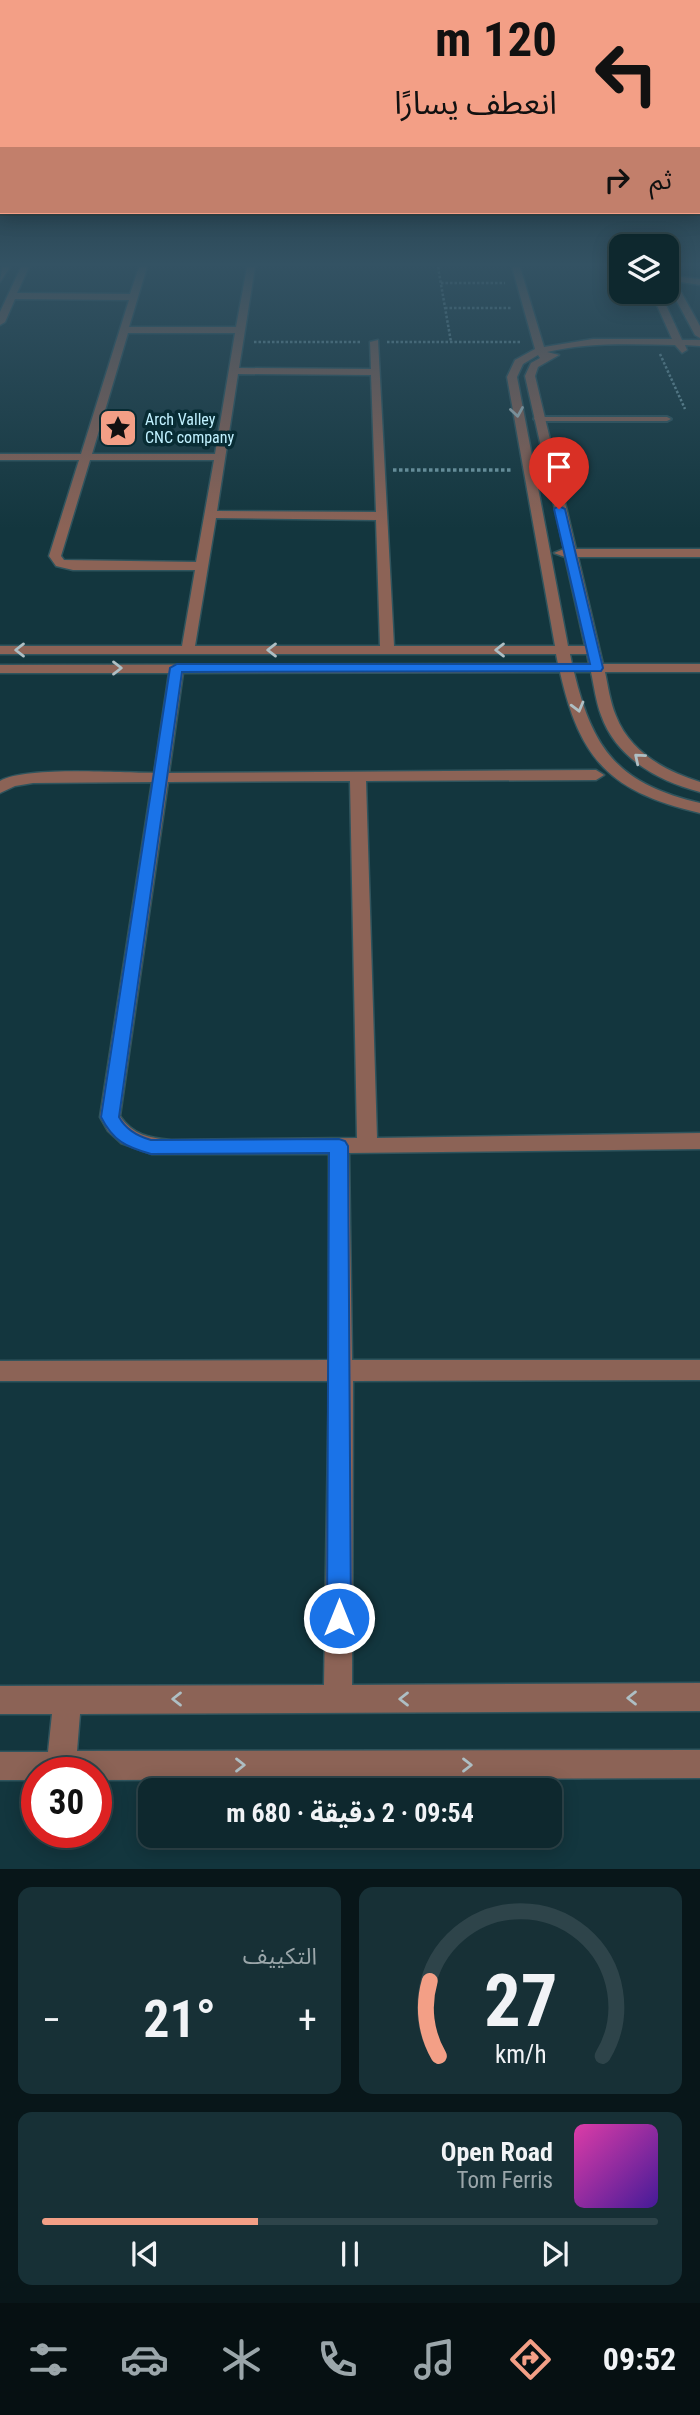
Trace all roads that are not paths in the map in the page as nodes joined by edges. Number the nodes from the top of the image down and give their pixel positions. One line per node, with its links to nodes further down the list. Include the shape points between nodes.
1 (117, 354): 12 (street)
2 (235, 354): 5 (street)
3 (376, 354): 6 (street)
4 (543, 354): 7 (street, via 530,376); 9 (street, one-way to 9, via 516,361 512,369)
5 (233, 371): 6 (street); 13 (street)
6 (377, 372): 15 (street)
7 (538, 419): 8 (lane); 10 (street)
8 (667, 419)
9 (522, 443): 10 (street); 16 (street)
10 (543, 443): 17 (street)
11 (0, 457): 12 (street)
12 (85, 457): 13 (street); 19 (street, via 56,560 73,566)
13 (219, 457): 14 (street)
14 (210, 514): 15 (street); 19 (street)
15 (382, 516): 24 (street)
16 (545, 553): 17 (street); 25 (street)
17 (569, 553): 18 (street); 26 (street)
18 (700, 553)
19 (202, 566): 22 (street)
20 (0, 650): 21 (street, one-way to 20)
21 (67, 650): 22 (street); 28 (street)
22 (188, 650): 23 (street, one-way to 22)
23 (354, 650): 24 (street); 30 (street)
24 (387, 650): 25 (street, one-way to 24)
25 (564, 650): 26 (street); 31 (street)
26 (593, 650): 32 (street)
27 (0, 668): 28 (street)
28 (64, 668): 29 (street, one-way to 29)
29 (177, 668): 30 (street); 35 (street)
30 (355, 668): 31 (street)
31 (568, 668): 32 (street); 39 (street, one-way to 39, via 579,713 598,754 636,784)
32 (597, 668): 33 (street); 37 (street, one-way to 32, via 651,767 626,745 608,715)
33 (700, 668)
34 (596, 775): 36 (street)
35 (160, 777): 36 (street); 38 (street, via 33,778); 42 (street, via 110,1117 117,1131 132,1142 151,1147)
36 (358, 777): 41 (street)
37 (700, 787)
38 (0, 788)
39 (700, 808)
40 (700, 1141): 41 (street)
41 (367, 1145): 42 (street)
42 (339, 1146): 45 (street)
43 (700, 1370): 45 (street)
44 (0, 1371): 45 (street)
45 (341, 1372): 48 (street)
46 (700, 1697): 48 (street, one-way to 48)
47 (68, 1699): 48 (street, one-way to 47); 49 (street); 50 (street)
48 (338, 1699)
49 (0, 1700)
50 (62, 1757)
51 (700, 1764): 52 (street, one-way to 51)
52 (112, 1765)
53 (0, 1766): 54 (street)
54 (21, 1766)

